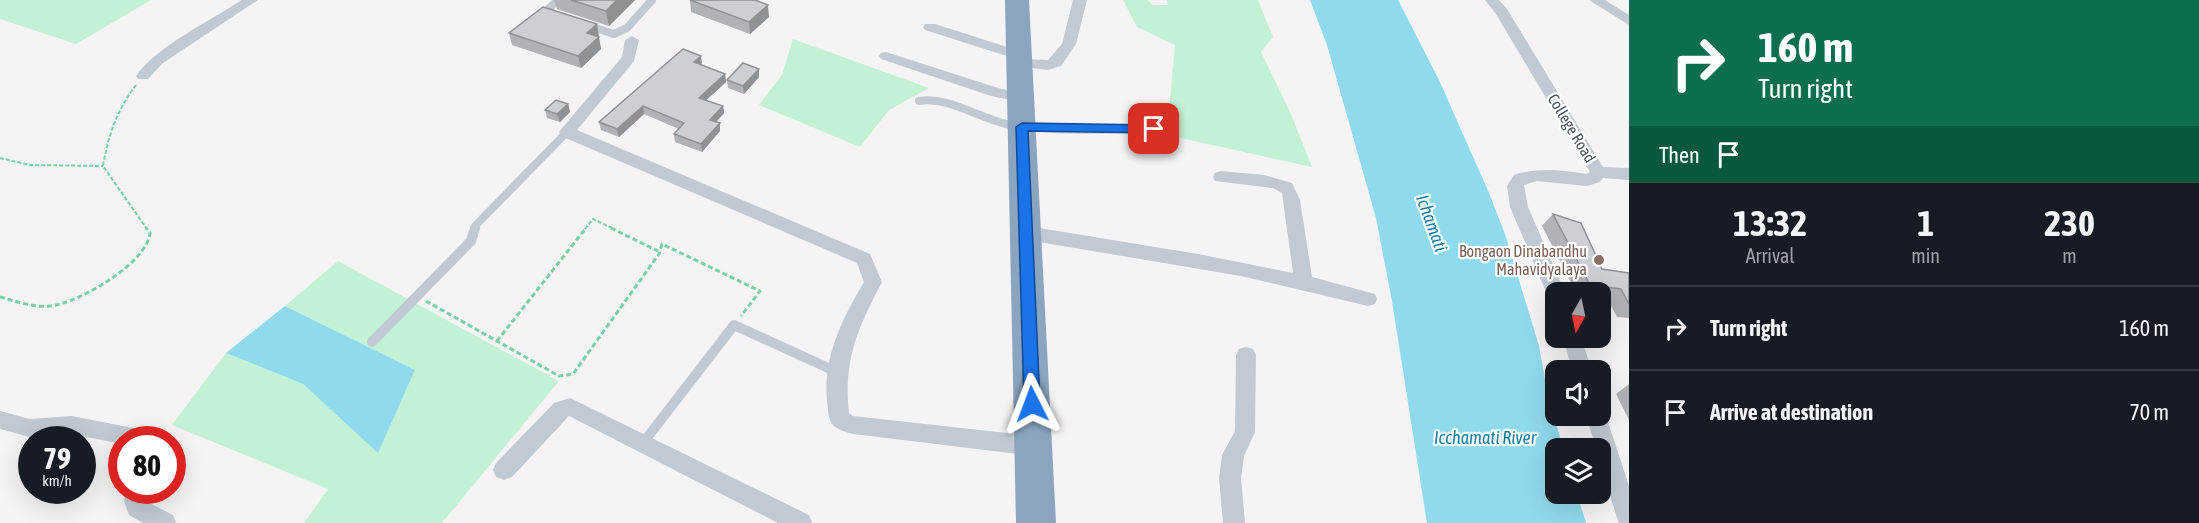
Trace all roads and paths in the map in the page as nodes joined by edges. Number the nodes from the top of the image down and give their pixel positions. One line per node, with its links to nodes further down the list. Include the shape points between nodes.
1 (251, 0): 15 (street, via 158,60)
2 (558, 0): 8 (lane, via 545,12)
3 (652, 0): 12 (lane)
4 (1017, 0): 14 (highway)
5 (1080, 0): 14 (street, via 1069,44 1056,63)
6 (1492, 0): 22 (street, College Road)
7 (1596, 0): 10 (street)
8 (565, 18)
9 (575, 21): 12 (lane)
10 (1629, 21)
11 (930, 27): 14 (street)
12 (630, 34): 19 (street, via 629,58)
13 (886, 57): 17 (street, via 996,93)
14 (1018, 59): 17 (highway)
15 (143, 76): 21 (path, via 117,113)
16 (919, 101): 17 (lane, via 928,98 994,122)
17 (1022, 112): 18 (lane); 25 (highway)
18 (1154, 129)
19 (567, 132): 29 (lane, via 476,225 471,241); 36 (street, via 864,259 873,282 850,322)
20 (0, 159): 21 (path, via 30,165)
21 (103, 166): 30 (path, via 150,233 149,244 130,263 66,303 34,306)
22 (1598, 172): 23 (street); 28 (street, College Road, via 1587,180 1530,175 1516,183 1518,207)
23 (1629, 174)
24 (1221, 177): 27 (street, via 1272,183 1289,190)
25 (1027, 233): 27 (street); 41 (highway)
26 (658, 251): 32 (path, via 662,244 760,291); 33 (path, via 593,219); 33 (path, via 573,374 559,376)
27 (1303, 281): 31 (street)
28 (1551, 282)
29 (417, 296): 33 (path); 34 (lane)
30 (0, 297)
31 (1368, 299)
32 (734, 326): 36 (lane); 40 (lane)
33 (497, 341)
34 (372, 342)
35 (1246, 354): 48 (street, via 1245,432 1233,455 1230,478)
36 (837, 372): 41 (street, via 838,417 844,422)
37 (0, 420): 39 (street, via 30,428 72,425)
38 (1599, 426): 44 (street)
39 (108, 432)
40 (643, 443): 42 (street, via 566,407); 46 (street)
41 (1034, 446): 47 (highway)
42 (504, 470)
43 (136, 504): 45 (street)
44 (1629, 521)
45 (165, 523)
46 (801, 523)
47 (1036, 523)
48 (1234, 523)

